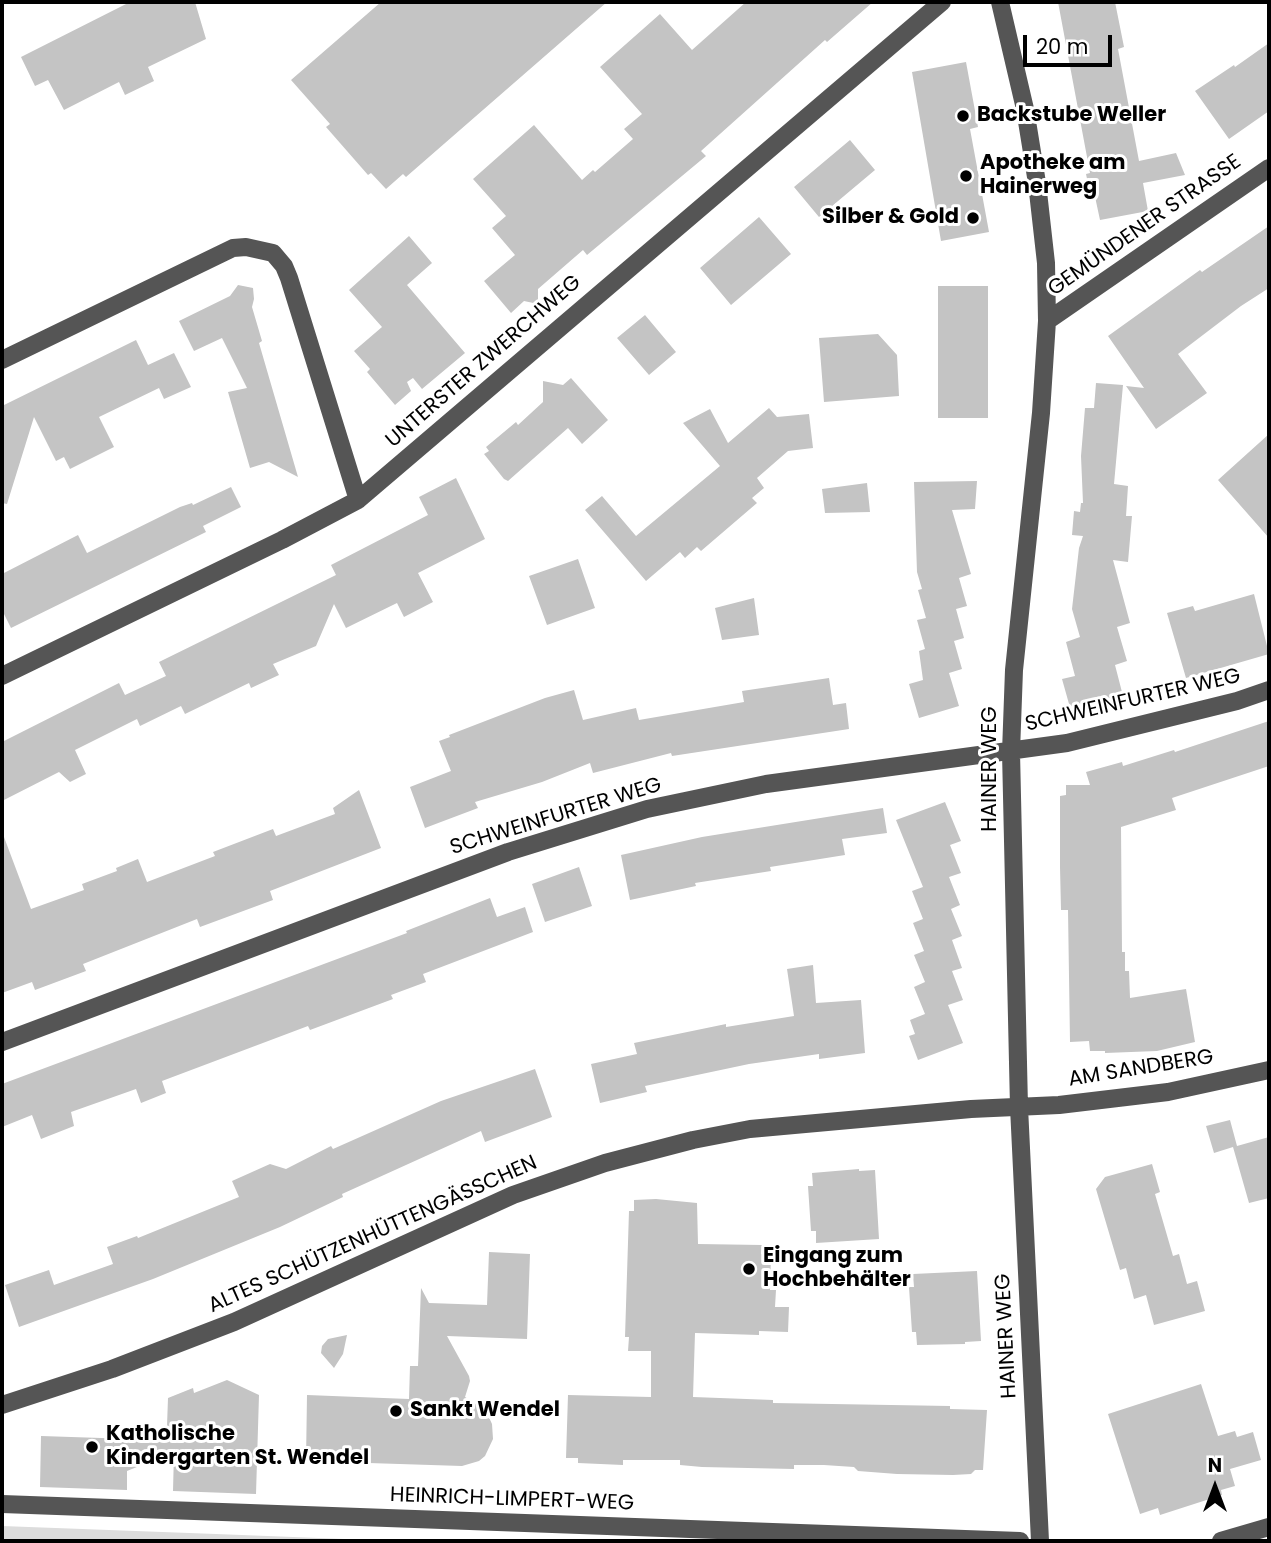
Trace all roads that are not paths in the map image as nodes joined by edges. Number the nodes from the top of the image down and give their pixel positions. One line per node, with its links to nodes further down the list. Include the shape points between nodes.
1 (942, 2): 6 (street, UNTERSTER ZWERCHWEG)
2 (1000, 2): 4 (street, HAINER WEG, via 1037,183)
3 (1269, 168): 4 (street, GEMÜNDENER STRASSE)
4 (1048, 321): 9 (street, HAINER WEG, via 1014,670)
5 (2, 360): 6 (street, via 233,248 273,253 289,278)
6 (358, 500): 7 (street, UNTERSTER ZWERCHWEG)
7 (2, 676)
8 (1269, 690): 9 (street, SCHWEINFURTER WEG, via 1067,743)
9 (1012, 752): 10 (street, SCHWEINFURTER WEG, via 766,784 592,824); 12 (street, HAINER WEG)
10 (2, 1042)
11 (1269, 1070): 12 (street, AM SANDBERG, via 1168,1092)
12 (1019, 1107): 13 (street, ALTES SCHÜTZENHÜTTENGÄSSCHEN, via 750,1129 605,1163 513,1195 234,1322); 17 (street, HAINER WEG)
13 (2, 1405)
14 (2, 1504): 16 (street, HEINRICH-LIMPERT-WEG)
15 (1269, 1527): 18 (street)
16 (1020, 1541)
17 (1040, 1541)
18 (1221, 1541)

